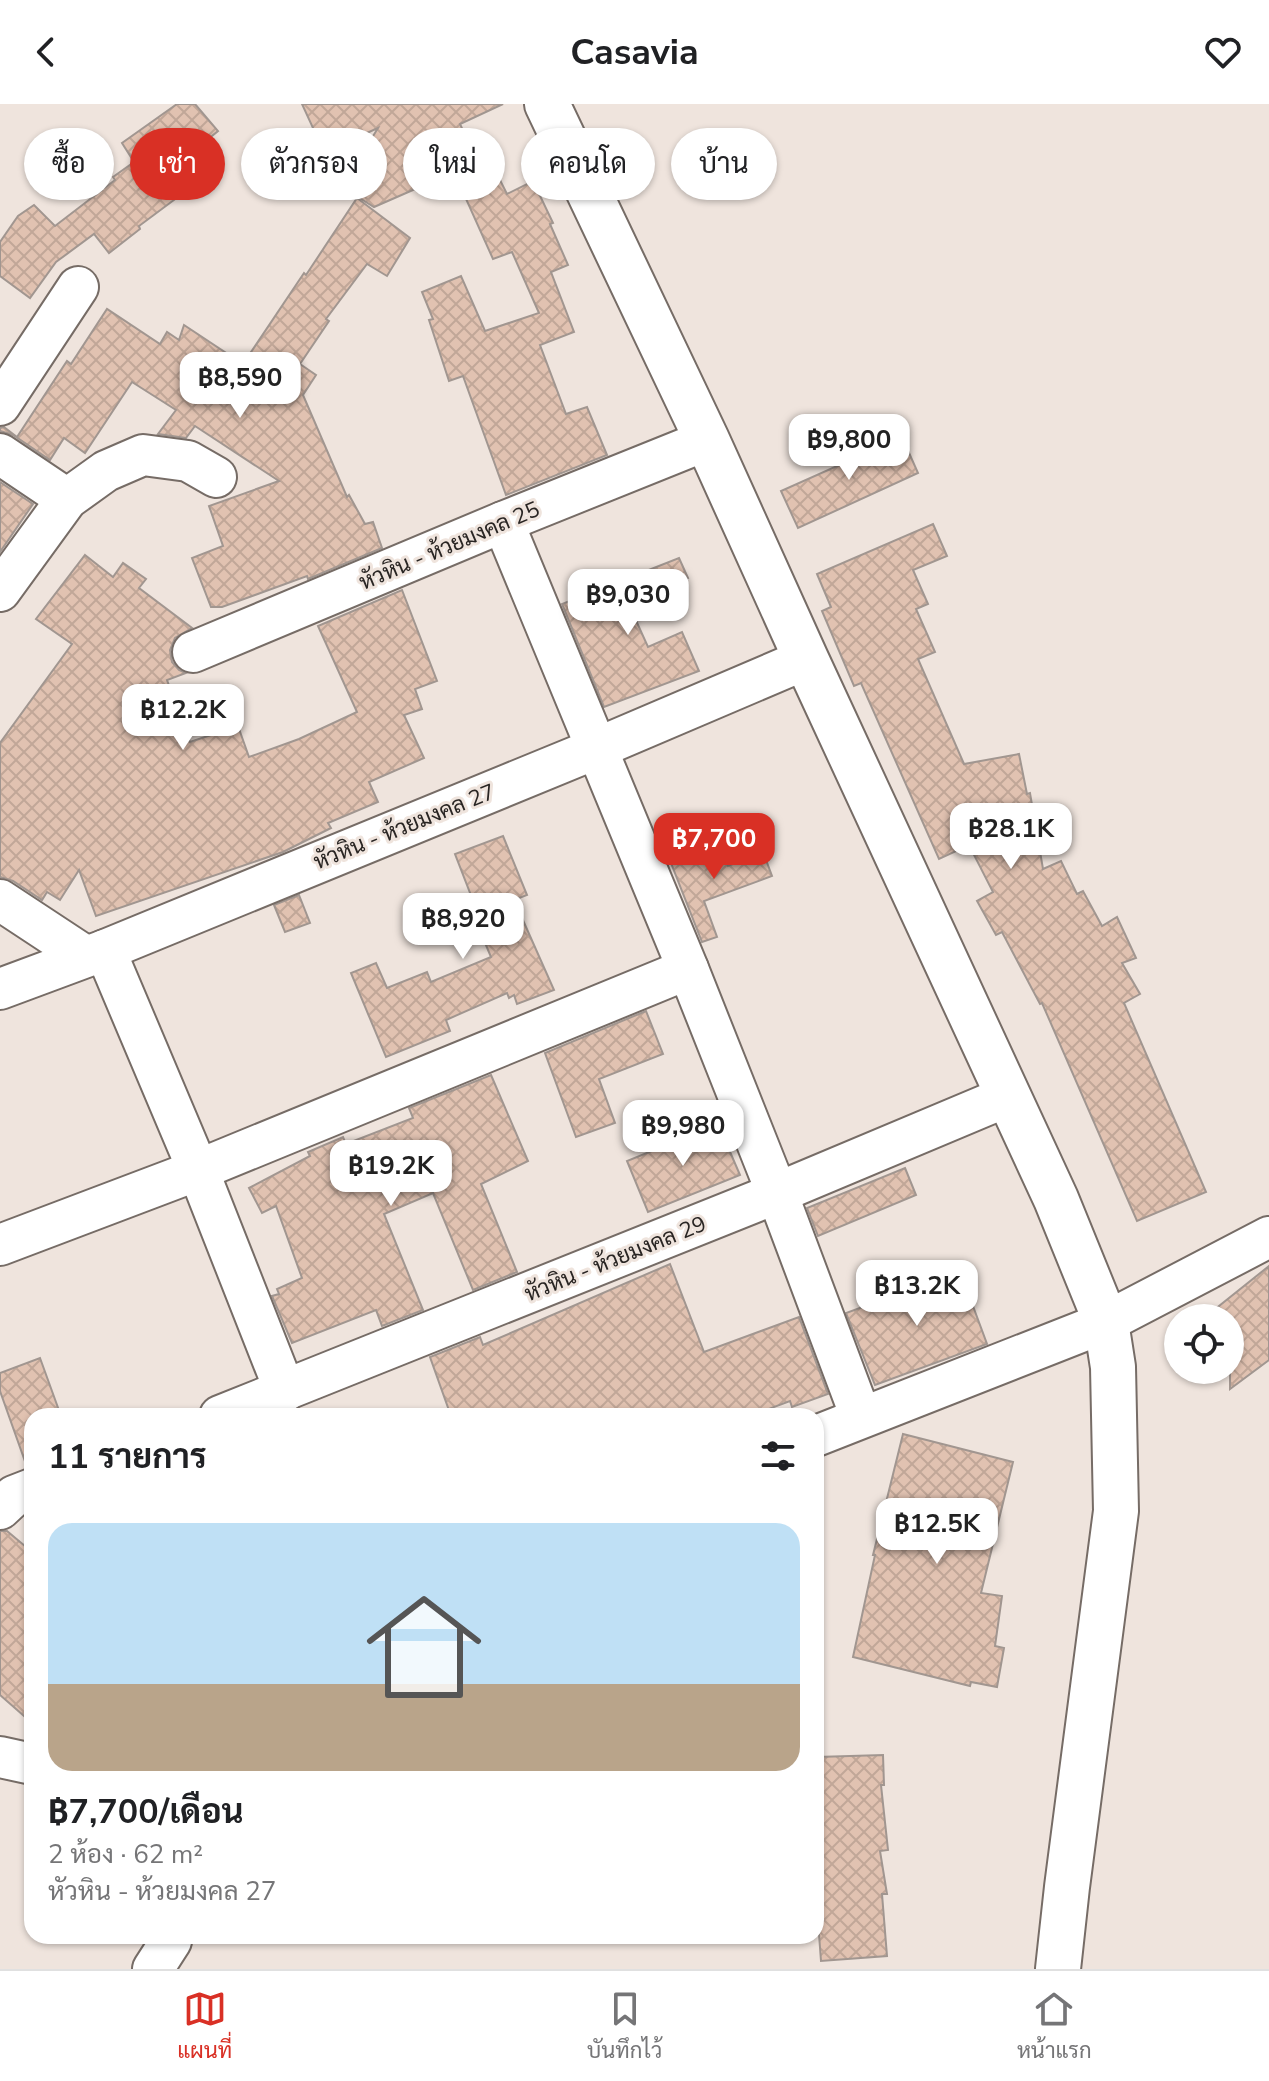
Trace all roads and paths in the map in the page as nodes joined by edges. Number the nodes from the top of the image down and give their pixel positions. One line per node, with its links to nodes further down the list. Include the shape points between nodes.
1 (547, 104): 4 (main road)
2 (78, 287): 3 (street)
3 (0, 405)
4 (707, 440): 8 (street, หัวหิน - ห้วยมงคล 25); 11 (main road)
5 (0, 454): 7 (street)
6 (216, 477): 7 (street, via 188,461 143,455 106,471)
7 (67, 499): 9 (street)
8 (503, 522): 10 (street, หัวหิน - ห้วยมงคล 25); 12 (street)
9 (0, 591)
10 (193, 652)
11 (806, 659): 12 (street, หัวหิน - ห้วยมงคล 27); 17 (main road)
12 (595, 749): 14 (street, หัวหิน - ห้วยมงคล 27); 15 (street)
13 (0, 900): 14 (street)
14 (95, 953): 16 (street, หัวหิน - ห้วยมงคล 27); 18 (street)
15 (688, 969): 18 (street); 19 (street)
16 (0, 989)
17 (1008, 1096): 19 (street, หัวหิน - ห้วยมงคล 29); 22 (main road)
18 (198, 1170): 21 (street); 23 (street)
19 (777, 1193): 23 (street, หัวหิน - ห้วยมงคล 29); 25 (street)
20 (1269, 1237): 22 (street)
21 (0, 1245)
22 (1106, 1322): 25 (street); 29 (main road, via 1113,1367 1116,1511)
23 (285, 1391): 24 (street, หัวหิน - ห้วยมงคล 29)
24 (241, 1408)
25 (861, 1417): 26 (street)
26 (824, 1433)
27 (0, 1757): 28 (street)
28 (24, 1762)
29 (1058, 1969)

